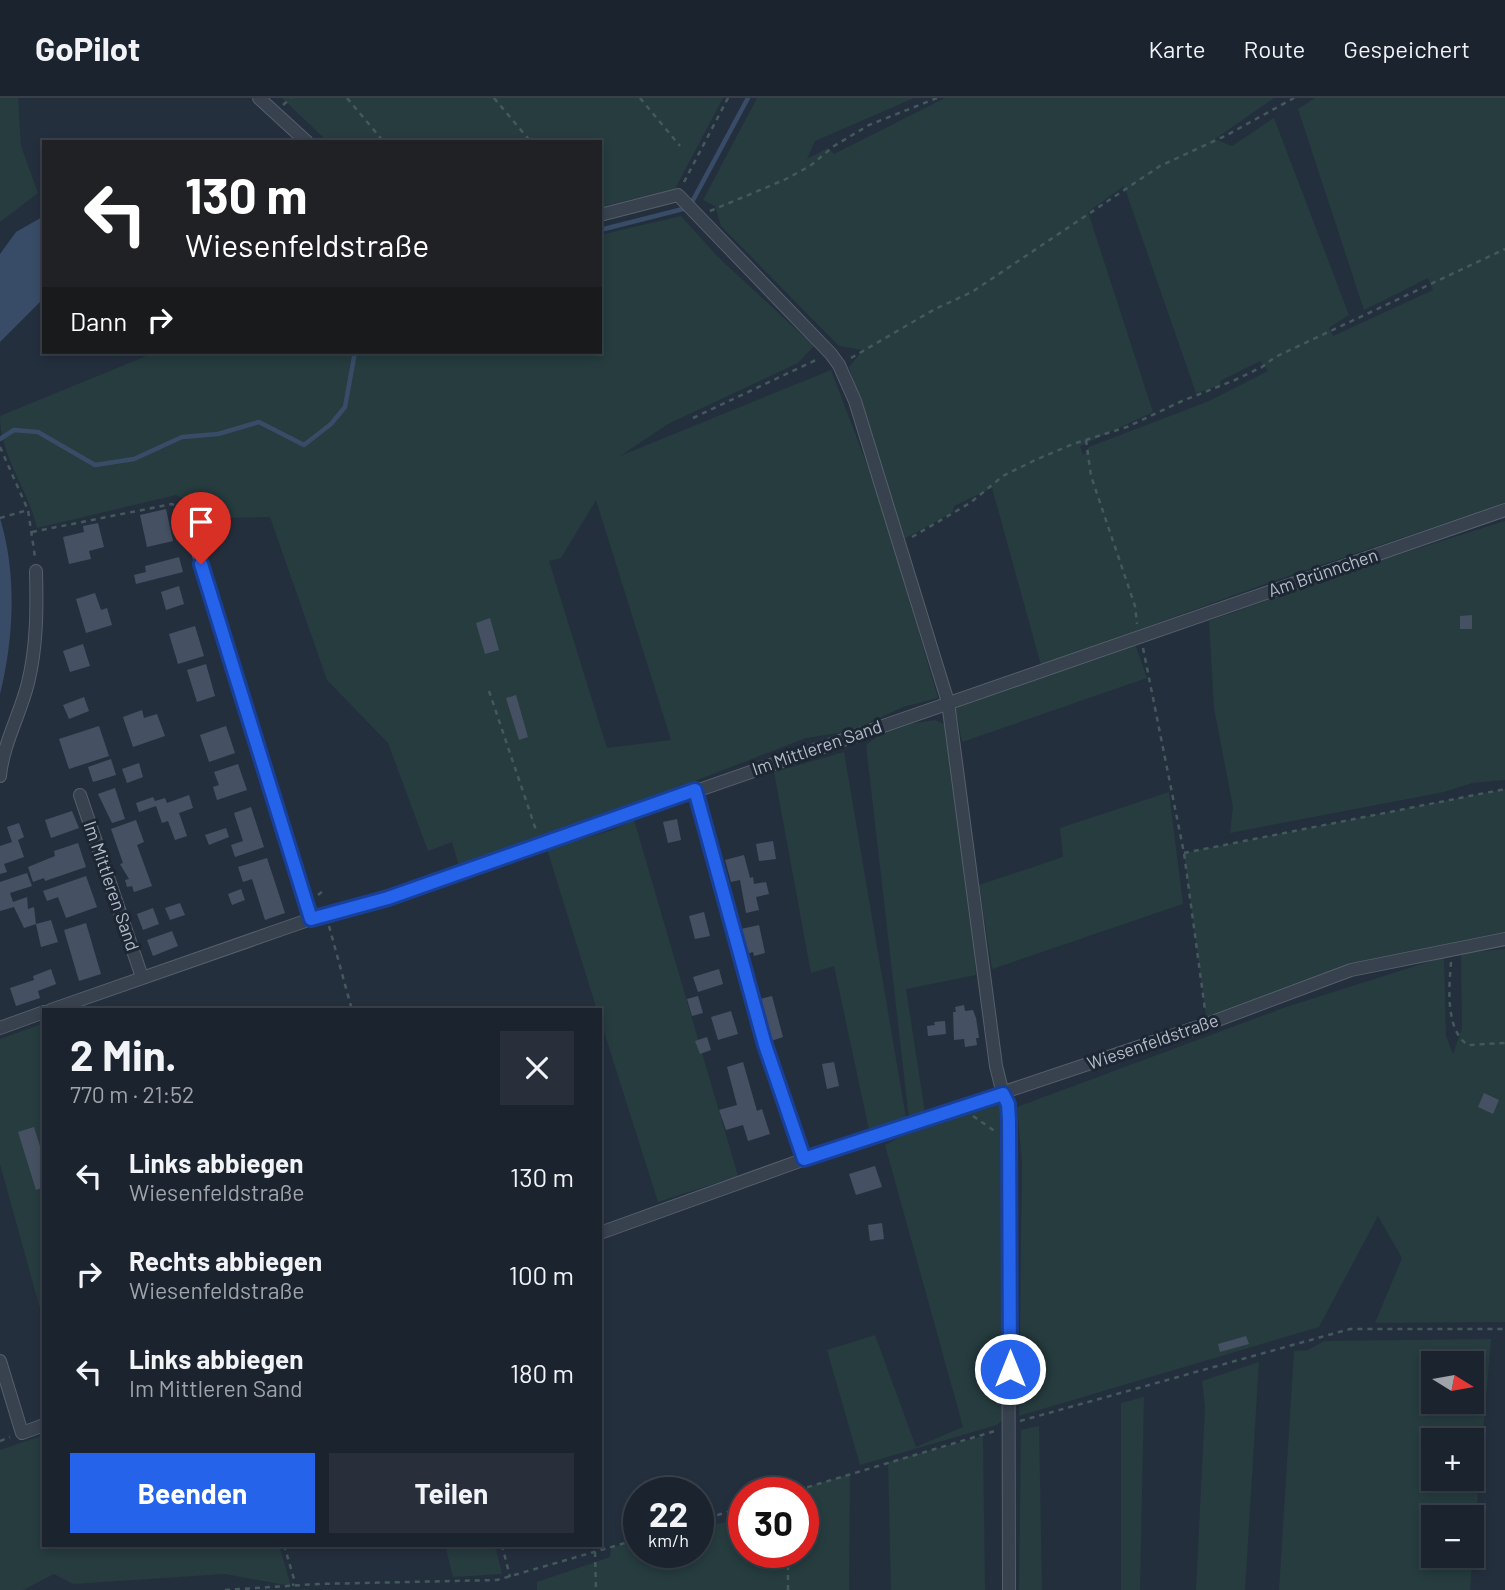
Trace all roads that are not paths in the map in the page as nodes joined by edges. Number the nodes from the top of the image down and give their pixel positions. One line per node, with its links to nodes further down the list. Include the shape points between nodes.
1 (260, 98): 2 (street)
2 (305, 140)
3 (602, 215): 7 (street, via 679,196 839,365 855,401)
4 (1505, 510): 7 (street, Am Brünnchen)
5 (194, 540): 11 (street)
6 (36, 571): 8 (street, via 34,653)
7 (948, 702): 9 (street, Im Mittleren Sand); 17 (street)
8 (0, 776)
9 (695, 790): 11 (street, Im Mittleren Sand, via 388,898); 18 (lane, via 765,1045)
10 (80, 795): 13 (street, Im Mittleren Sand)
11 (311, 919): 13 (street, Im Mittleren Sand)
12 (1505, 939): 17 (street, Wiesenfeldstraße, via 1351,970)
13 (142, 977): 14 (street, Im Mittleren Sand)
14 (57, 1008)
15 (42, 1013): 16 (street)
16 (0, 1028)
17 (1003, 1094): 18 (street, Wiesenfeldstraße); 22 (street, via 1009,1135)
18 (804, 1159): 19 (street, Wiesenfeldstraße)
19 (602, 1232)
20 (0, 1361): 21 (street, via 22,1433)
21 (42, 1426)
22 (1009, 1590)

